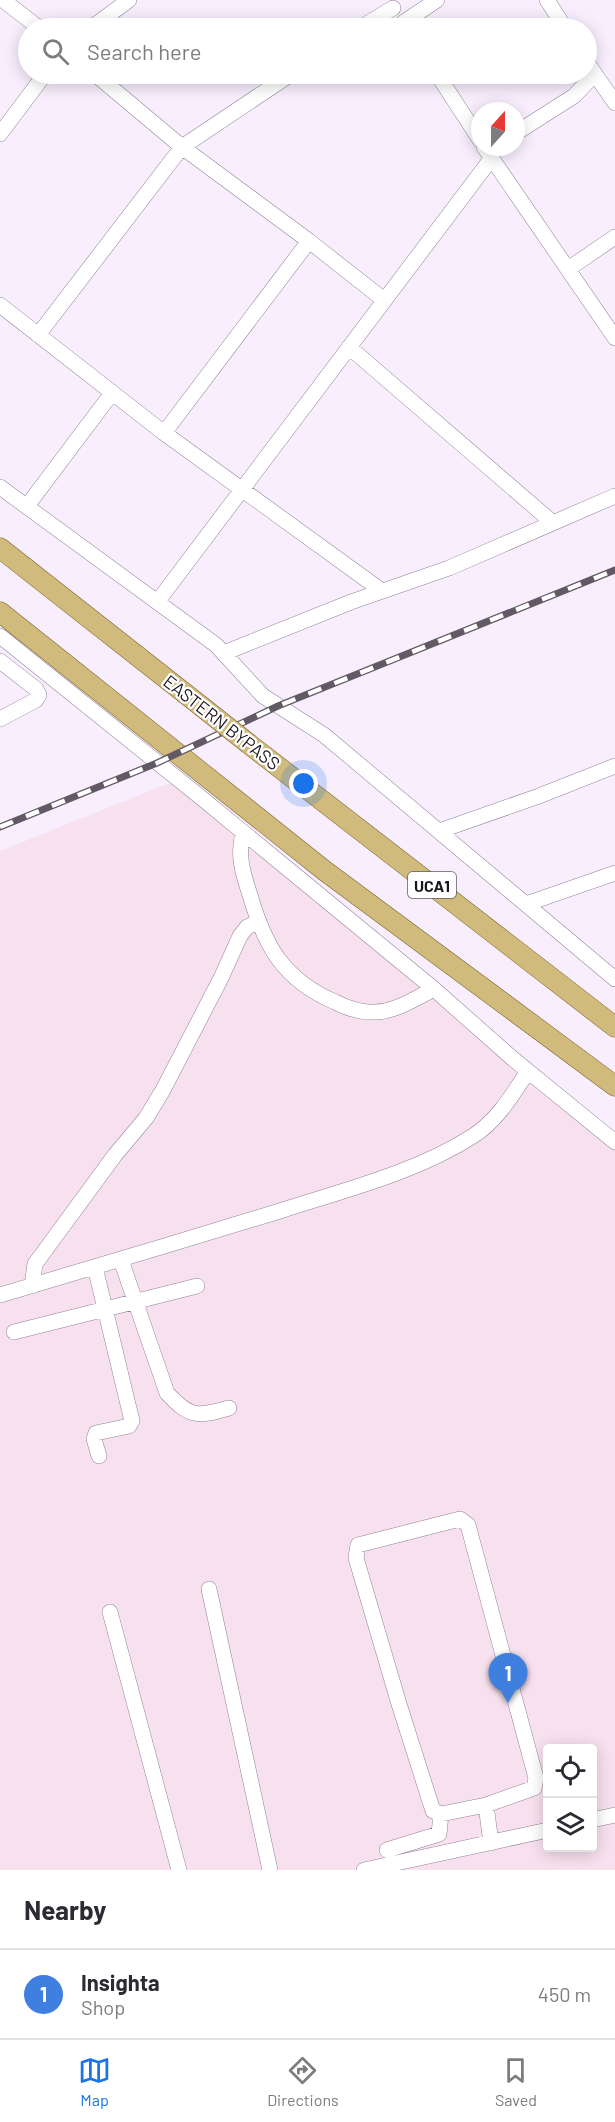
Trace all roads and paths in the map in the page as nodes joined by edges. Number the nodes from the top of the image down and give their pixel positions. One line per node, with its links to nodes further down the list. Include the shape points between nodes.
1 (3, 0): 6 (street)
2 (129, 0): 7 (street)
3 (436, 0): 10 (street)
4 (547, 0): 11 (street)
5 (391, 4): 8 (street); 9 (street)
6 (26, 18)
7 (105, 18)
8 (373, 18)
9 (401, 18)
10 (414, 18)
11 (559, 18)
12 (597, 76): 18 (street)
13 (38, 84): 21 (street)
14 (106, 84): 22 (street)
15 (276, 84): 22 (street)
16 (444, 84): 19 (street)
17 (581, 84): 20 (street, via 574,96)
18 (615, 103)
19 (471, 125)
20 (525, 127)
21 (0, 134)
22 (182, 147): 26 (street); 30 (street)
23 (482, 156): 28 (street)
24 (492, 156): 27 (street)
25 (615, 237): 27 (street)
26 (309, 241): 28 (street); 34 (street)
27 (568, 269): 31 (street)
28 (384, 300): 32 (street)
29 (0, 305): 30 (street)
30 (38, 335): 33 (street)
31 (615, 338)
32 (349, 347): 36 (street); 39 (street)
33 (112, 393): 34 (street); 38 (street)
34 (164, 433): 36 (street)
35 (0, 487): 38 (street)
36 (242, 490): 41 (street); 42 (street)
37 (615, 496): 39 (street)
38 (27, 506): 42 (street)
39 (552, 522): 41 (street, via 449,568)
40 (0, 548): 56 (main road, EASTERN BYPASS / UCA1, bridge)
41 (382, 591): 45 (street)
42 (158, 601): 45 (street)
43 (0, 612): 58 (main road, via 325,871)
44 (0, 636): 50 (street)
45 (224, 653): 49 (street, via 263,696 324,735)
46 (0, 661): 47 (street, via 39,695)
47 (0, 719)
48 (615, 765): 49 (street)
49 (439, 831): 52 (street)
50 (243, 833): 53 (street, via 241,866); 55 (street)
51 (615, 873): 52 (street)
52 (526, 904): 54 (street)
53 (258, 922): 55 (street, via 270,948 289,974 346,1007 376,1012 396,1008); 62 (street, via 240,936 146,1118 35,1264)
54 (615, 979)
55 (434, 989): 57 (street)
56 (615, 1027)
57 (528, 1071): 59 (street); 60 (street, via 493,1118 451,1148 363,1184)
58 (615, 1086)
59 (615, 1142)
60 (121, 1260): 61 (street); 65 (street)
61 (95, 1267): 62 (street); 66 (street)
62 (32, 1286): 64 (street)
63 (197, 1286): 65 (street)
64 (0, 1295)
65 (136, 1302): 66 (street); 68 (street, via 167,1393 180,1407 196,1414)
66 (106, 1310): 67 (street); 69 (street, via 132,1421 129,1426 96,1433)
67 (14, 1332)
68 (229, 1408)
69 (99, 1456)
70 (209, 1589): 80 (street)
71 (110, 1612): 79 (street)
72 (486, 1805): 73 (street); 73 (street, via 534,1788 536,1778 468,1525 460,1519 358,1545 356,1551 399,1704 434,1811); 77 (street)
73 (441, 1814): 78 (street, via 439,1834)
74 (615, 1815): 75 (street)
75 (597, 1819)
76 (543, 1831): 77 (street)
77 (491, 1843): 81 (street)
78 (387, 1850)
79 (179, 1870)
80 (270, 1870)
81 (364, 1870)

